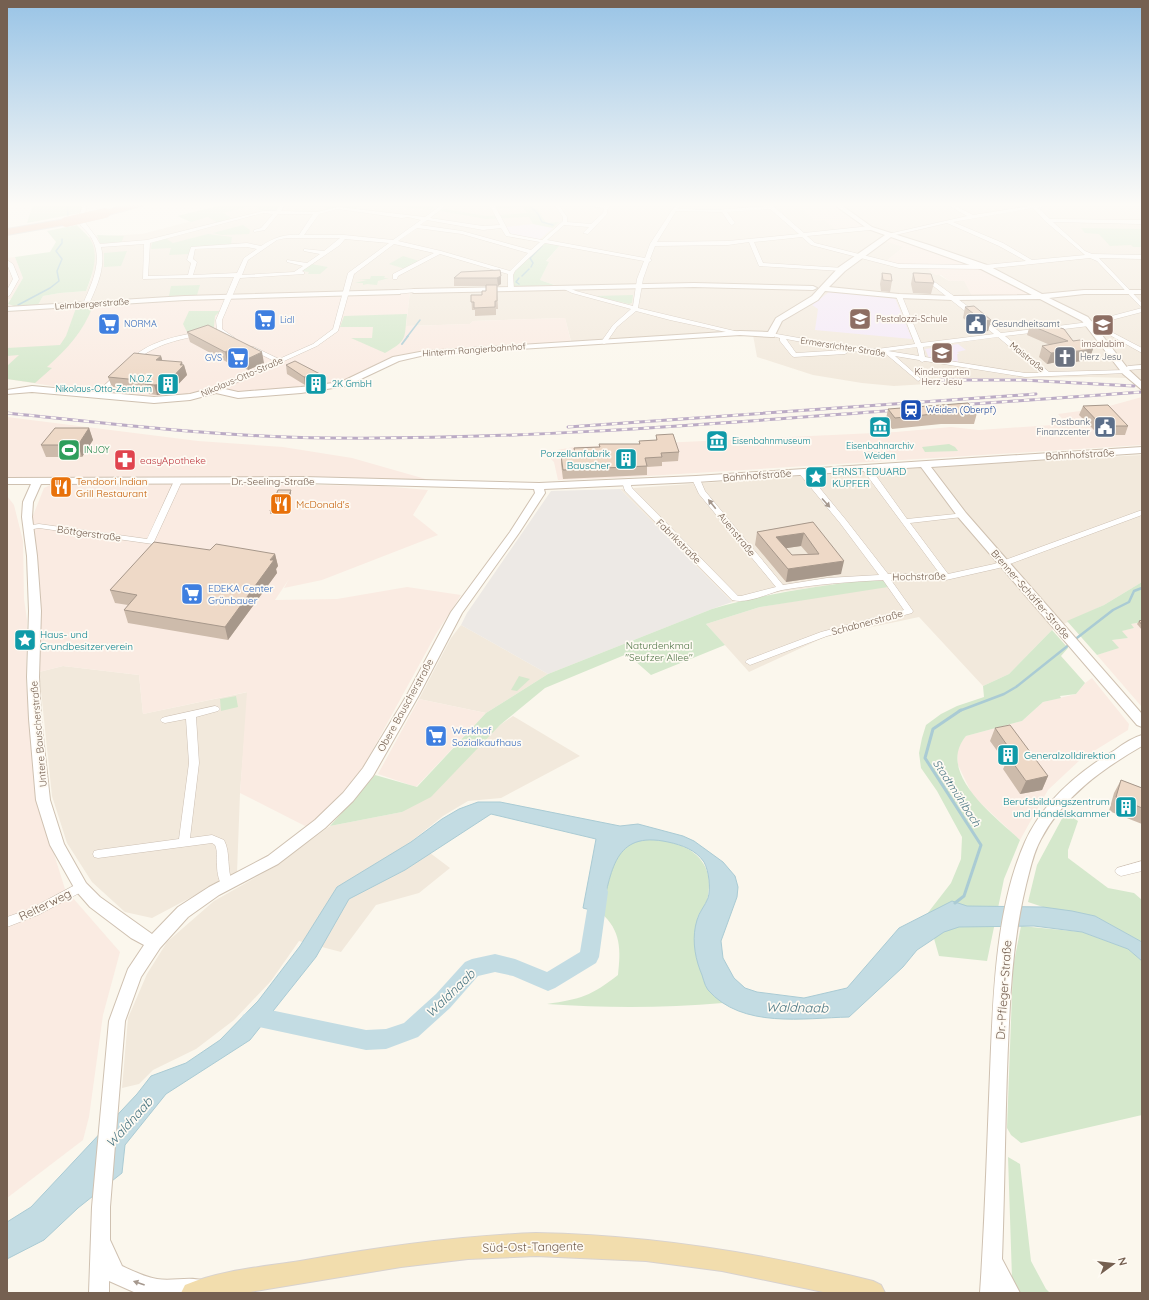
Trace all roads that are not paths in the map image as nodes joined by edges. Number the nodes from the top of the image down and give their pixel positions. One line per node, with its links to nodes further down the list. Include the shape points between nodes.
1 (10, 265): 35 (street, via 16,278)
2 (99, 265): 40 (street, via 97,278)
3 (145, 265): 22 (street, via 145,278)
4 (193, 265): 22 (street)
5 (243, 265): 23 (street)
6 (308, 265): 23 (street, via 299,273)
7 (363, 265): 34 (street, Nikolaus-Otto-Straße, via 349,277)
8 (415, 265): 24 (street, via 395,275)
9 (483, 265): 21 (street)
10 (520, 265): 21 (street)
11 (646, 265): 25 (street)
12 (761, 265): 20 (street)
13 (848, 265): 20 (street)
14 (894, 265): 18 (street)
15 (978, 265): 19 (street)
16 (1006, 265): 19 (street)
17 (1103, 265): 32 (street)
18 (911, 267): 19 (street); 39 (street, Maistraße)
19 (984, 267): 38 (street)
20 (842, 269): 29 (street)
21 (512, 273): 28 (street)
22 (190, 276): 23 (street)
23 (237, 276): 36 (street)
24 (395, 278)
25 (639, 286): 26 (street, Leimbergerstraße); 27 (street, Leimbergerstraße, via 730,285); 43 (street)
26 (565, 288): 28 (street, Leimbergerstraße); 43 (street, Ermersrichter Straße)
27 (813, 288): 29 (street, Leimbergerstraße)
28 (511, 289): 30 (street, Leimbergerstraße)
29 (824, 289): 37 (street, Leimbergerstraße); 50 (street, via 779,320)
30 (414, 291): 31 (street, Leimbergerstraße)
31 (398, 292): 34 (street, Leimbergerstraße)
32 (1128, 292): 33 (street, Leimbergerstraße); 38 (street, Leimbergerstraße); 41 (street)
33 (1142, 292)
34 (345, 293): 36 (street, Leimbergerstraße); 64 (street, Nikolaus-Otto-Straße, via 336,330 315,345)
35 (7, 295)
36 (229, 296): 40 (street, Leimbergerstraße); 46 (street, via 219,320)
37 (899, 296): 39 (street, Leimbergerstraße); 56 (street)
38 (1040, 296): 39 (street, Leimbergerstraße); 45 (street, via 1085,319)
39 (953, 298): 51 (street, Maistraße)
40 (86, 304): 42 (street, Leimbergerstraße)
41 (1142, 306)
42 (7, 309)
43 (635, 309): 49 (street, Ermersrichter Straße); 54 (street, via 614,326)
44 (1142, 310): 45 (street)
45 (1089, 324): 51 (street); 58 (street); 66 (street)
46 (219, 330): 47 (street); 53 (street)
47 (212, 331)
48 (204, 332): 72 (street, via 150,346)
49 (740, 333): 50 (street, Ermersrichter Straße); 54 (street, Hinterm Rangierbahnhof)
50 (771, 335): 52 (street, Ermersrichter Straße)
51 (1000, 336): 56 (street); 67 (street, Maistraße)
52 (783, 337): 59 (street, Ermersrichter Straße); 59 (street, via 794,355 798,356 846,352)
53 (238, 342)
54 (604, 342): 70 (street, Hinterm Rangierbahnhof, via 425,353 396,359 343,384 327,387 238,395)
55 (245, 345): 64 (street)
56 (920, 345): 60 (street); 63 (street)
57 (1142, 345): 58 (street)
58 (1133, 346): 61 (street)
59 (850, 349): 60 (street, Ermersrichter Straße)
60 (877, 352): 62 (street, Ermersrichter Straße)
61 (1142, 352)
62 (889, 354): 63 (street, Ermersrichter Straße); 68 (street)
63 (922, 360): 67 (street, Ermersrichter Straße, via 1025,375)
64 (278, 361): 70 (street, Nikolaus-Otto-Straße)
65 (1142, 367): 66 (street, Ermersrichter Straße)
66 (1127, 370): 67 (street, Ermersrichter Straße); 69 (street)
67 (1048, 375)
68 (918, 379)
69 (1142, 387)
70 (216, 390): 72 (street, Nikolaus-Otto-Straße, via 165,400)
71 (7, 393): 72 (street, Nikolaus-Otto-Straße, via 32,389)
72 (97, 395)
73 (1142, 450): 74 (street, Bahnhofstraße)
74 (923, 463): 75 (street, Bahnhofstraße); 84 (street, Brenner-Schäffer-Straße)
75 (866, 468): 76 (street, Bahnhofstraße); 85 (street)
76 (802, 472): 77 (street, Bahnhofstraße); 88 (street, Schabnerstraße, one-way to 88)
77 (696, 479): 81 (street, Bahnhofstraße); 90 (street, Auenstraße, one-way to 77, via 702,492)
78 (178, 480): 80 (street, Dr.-Seeling-Straße); 82 (street, Dr.-Seeling-Straße, via 302,480); 86 (street, Böttgerstraße, via 150,542 46,527)
79 (7, 481): 80 (street, Dr.-Seeling-Straße)
80 (37, 481): 86 (street, Untere Bauscherstraße, via 28,502)
81 (626, 482): 82 (street, Bahnhofstraße); 91 (street, Fabrikstraße, via 628,489)
82 (539, 486): 102 (street, Obere Bauscherstraße, via 540,492 514,533 457,612 368,772 348,797 320,824 273,860)
83 (1142, 512): 87 (street, Hochstraße)
84 (962, 514): 85 (street); 87 (street, Brenner-Schäffer-Straße)
85 (906, 520): 89 (street)
86 (28, 528): 103 (street, Untere Bauscherstraße, via 35,611 35,719 43,800 57,845)
87 (1004, 562): 89 (street, Hochstraße); 96 (street, Brenner-Schäffer-Straße)
88 (886, 577): 89 (street, Hochstraße); 90 (street, Hochstraße, via 828,581); 92 (street, Schabnerstraße, via 909,611 824,634)
89 (946, 577)
90 (781, 588): 91 (street, Hochstraße, via 741,599)
91 (735, 598)
92 (750, 662)
93 (215, 709): 94 (street)
94 (191, 714): 95 (street); 98 (street, via 194,763)
95 (165, 720)
96 (1142, 722)
97 (1142, 740): 107 (street, Dr.-Pfleger-Straße, via 1094,768 1075,785 1054,809 1029,850 1013,906 1002,987)
98 (184, 843): 99 (street); 102 (street, via 212,839 219,841 222,877)
99 (98, 854)
100 (1142, 866): 101 (street)
101 (1121, 871)
102 (227, 884): 105 (street, Obere Bauscherstraße, via 214,890 184,912)
103 (81, 887): 104 (street, Reiterweg, via 34,912); 105 (street, Untere Bauscherstraße, via 95,902 136,933)
104 (7, 922)
105 (154, 943): 106 (street, Obere Bauscherstraße, via 134,974 117,1021)
106 (100, 1239): 108 (street, one-way to 106, via 158,1289 115,1274); 109 (street, Obere Bauscherstraße)
107 (992, 1261): 111 (street, Dr.-Pfleger-Straße); 112 (street)
108 (199, 1291): 110 (main road, Süd-Ost-Tangente, via 406,1254 501,1246 568,1245 655,1250 741,1263 810,1276)
109 (98, 1293)
110 (873, 1293)
111 (990, 1293)
112 (1010, 1293)

